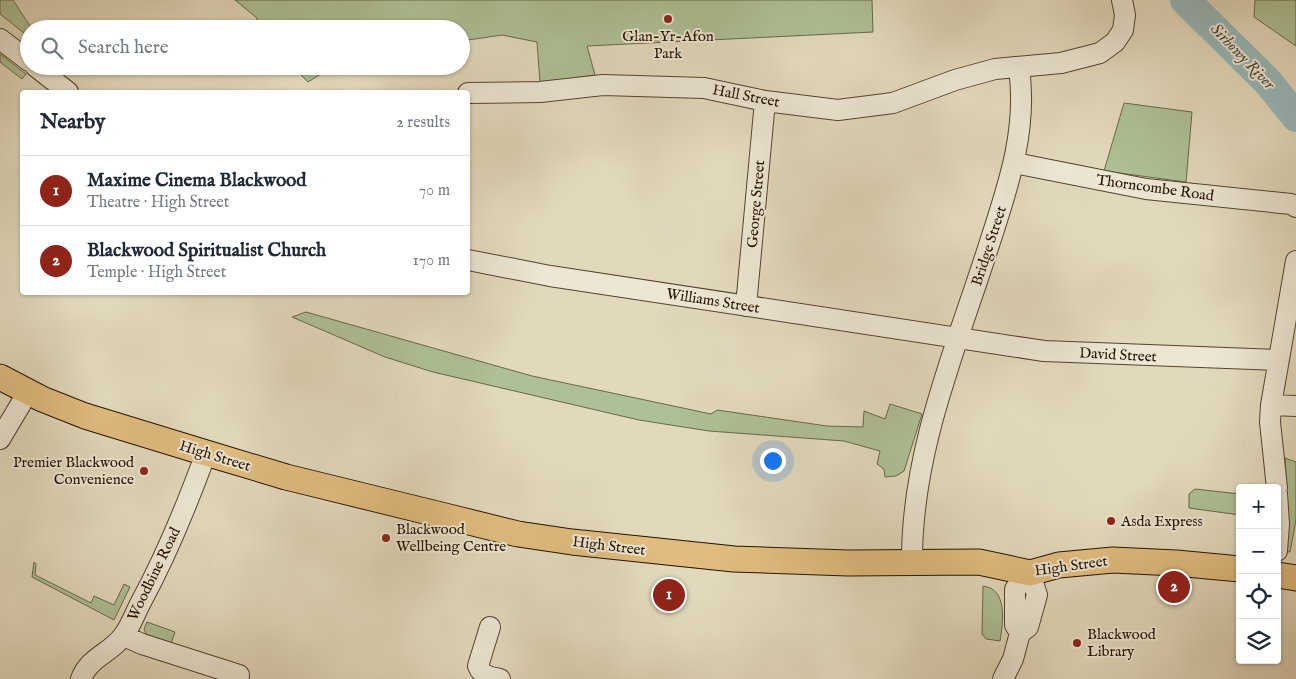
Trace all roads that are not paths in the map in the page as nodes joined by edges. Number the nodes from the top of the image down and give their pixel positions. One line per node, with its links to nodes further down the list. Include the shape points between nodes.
1 (1122, 0): 4 (street, via 1123,30 1115,42 1100,53 1061,63)
2 (0, 38): 3 (street)
3 (20, 54)
4 (1019, 68): 8 (street, Hall Street, via 995,69 955,80 894,103 838,110); 9 (street, Bridge Street, via 1022,86)
5 (46, 75): 6 (street)
6 (65, 90)
7 (470, 93): 8 (street, Hall Street, via 540,92 603,85 704,88)
8 (765, 102): 13 (street, George Street)
9 (1015, 163): 10 (street, Thorncombe Road, via 1146,189 1292,204); 14 (street, Bridge Street)
10 (1296, 207)
11 (470, 260): 13 (street, Williams Street, via 545,276)
12 (1296, 262): 15 (street)
13 (746, 306): 14 (street, Williams Street)
14 (959, 338): 15 (street, David Street, via 1044,351); 23 (street, Bridge Street, via 922,456 914,512)
15 (1285, 355): 18 (street)
16 (0, 377): 17 (main road, High Street)
17 (28, 392): 20 (street); 21 (main road, High Street, via 84,416)
18 (1270, 405): 19 (street); 22 (street)
19 (1296, 406)
20 (0, 439)
21 (206, 454): 23 (main road, High Street, via 518,534 734,559); 29 (street, Woodbine Road, via 163,560)
22 (1277, 484)
23 (912, 563): 25 (main road, High Street, via 979,562)
24 (1236, 569): 25 (main road, High Street, via 1113,560 1059,565)
25 (1030, 573): 33 (street, via 1015,589 1015,625 1020,633)
26 (1281, 576): 27 (main road)
27 (1296, 578)
28 (490, 627): 32 (street, via 478,666 480,672)
29 (124, 636): 30 (street); 31 (street, Woodbine Road, via 92,660)
30 (239, 674)
31 (82, 679)
32 (500, 679)
33 (1003, 679)

